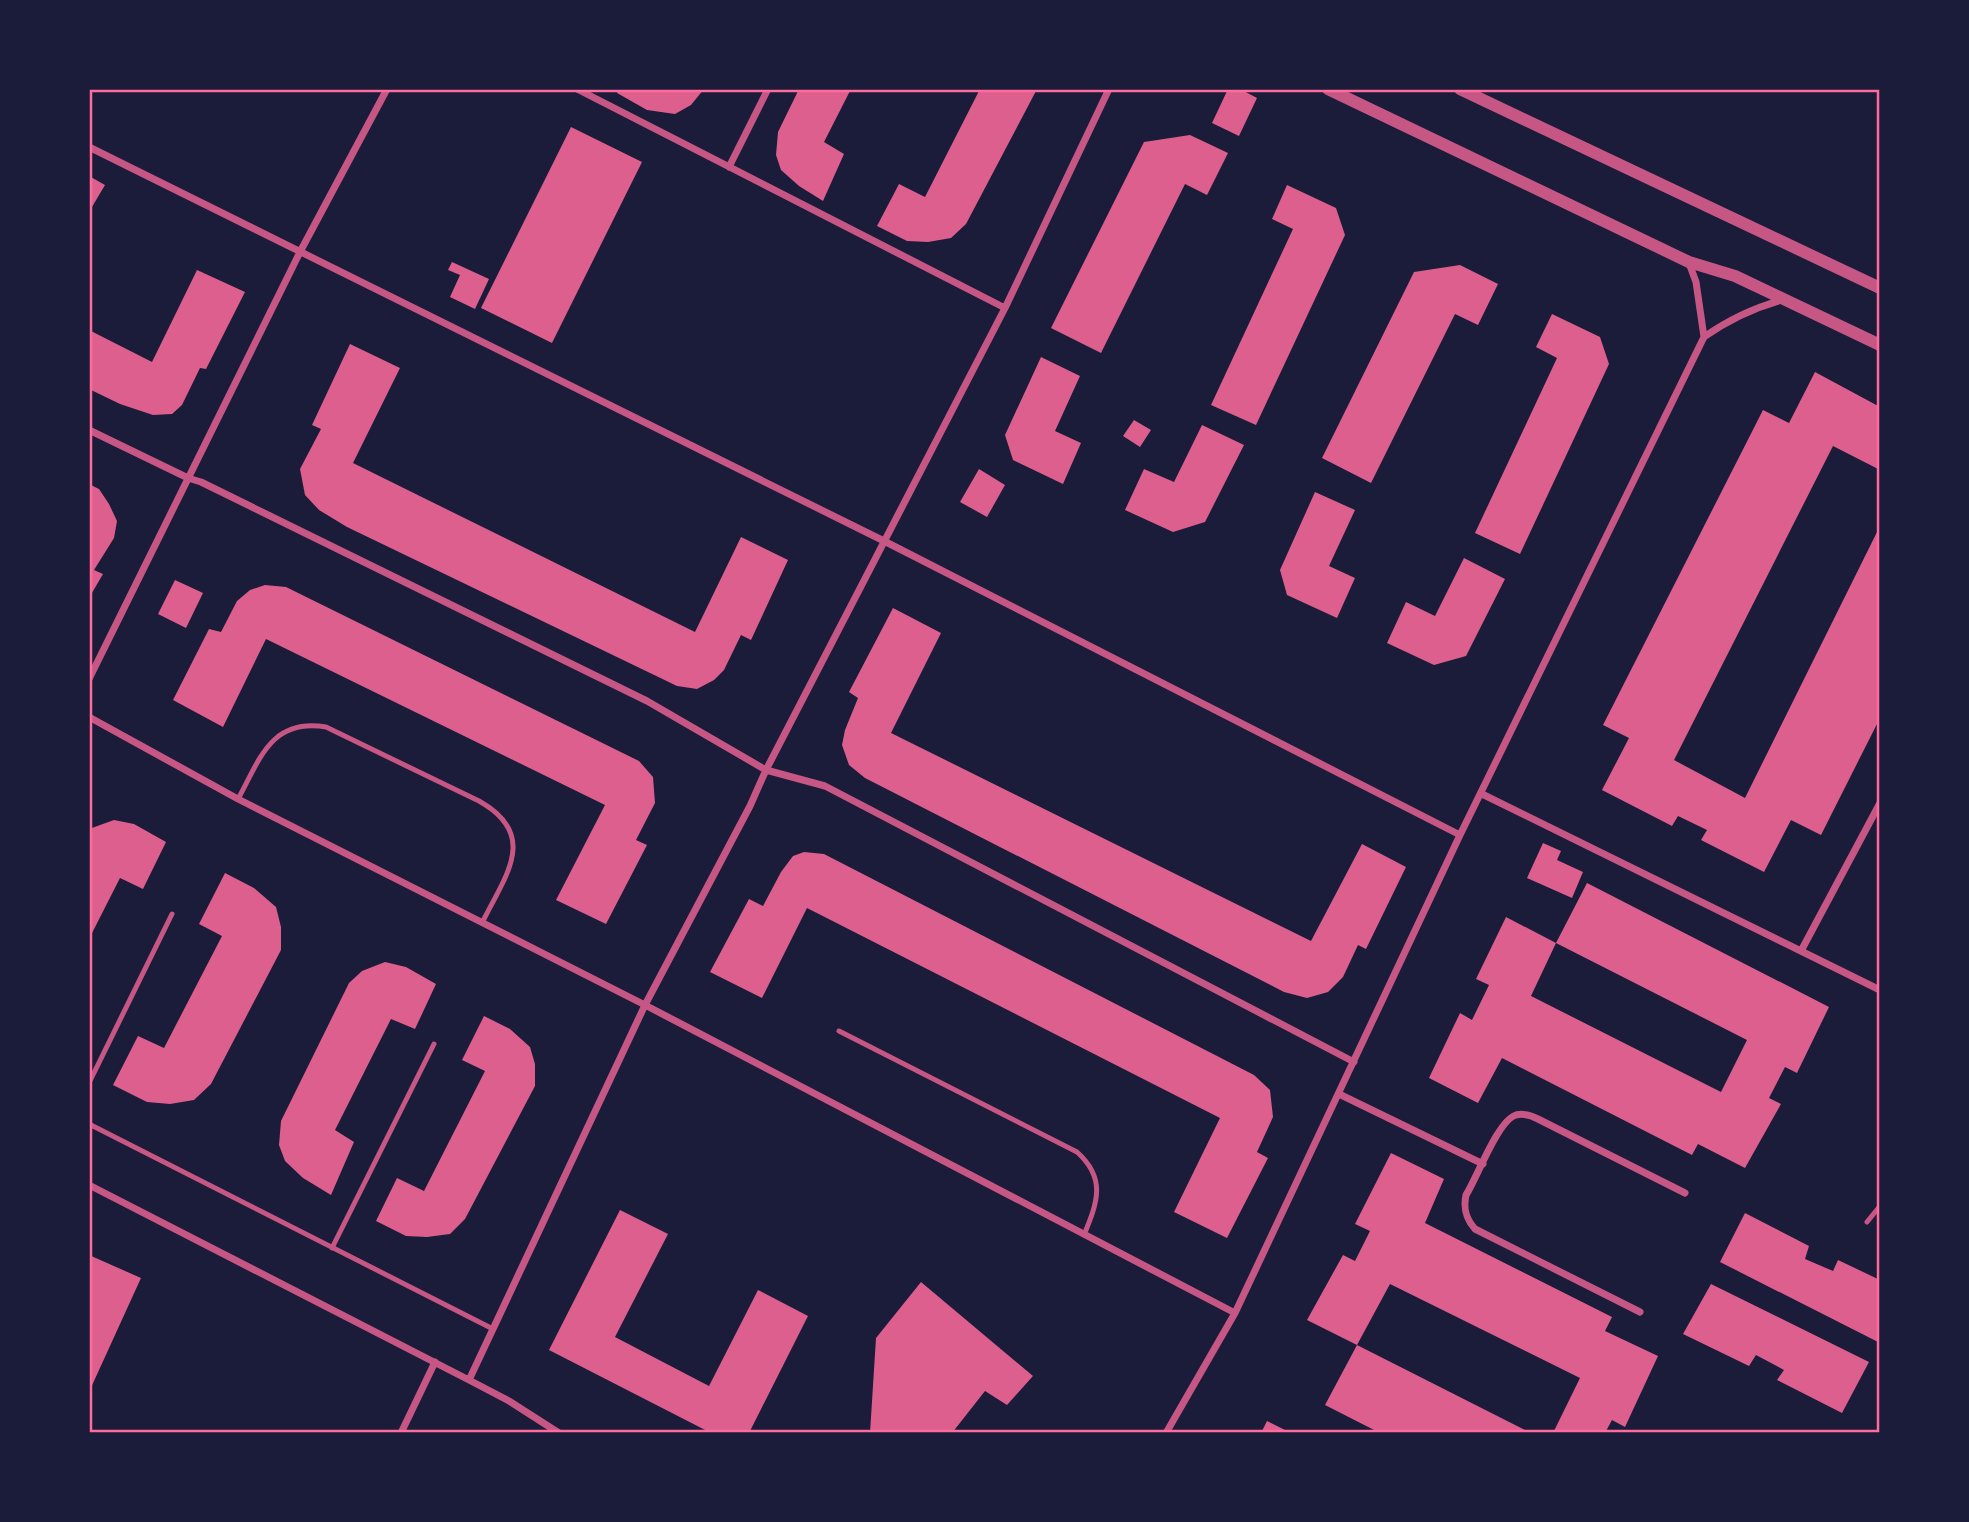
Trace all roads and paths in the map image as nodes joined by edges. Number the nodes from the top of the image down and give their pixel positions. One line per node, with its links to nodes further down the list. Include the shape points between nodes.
1 (387, 89): 9 (street)
2 (577, 89): 8 (street)
3 (768, 89): 8 (street)
4 (1109, 89): 13 (street)
5 (1328, 89): 10 (street)
6 (1460, 89): 11 (street)
7 (89, 147): 9 (street)
8 (729, 167): 13 (street)
9 (300, 252): 17 (street); 18 (street)
10 (1689, 262): 12 (street, via 1735,276); 14 (street)
11 (1880, 288)
12 (1784, 299): 14 (street, via 1742,314); 15 (street)
13 (1005, 309): 18 (street)
14 (1704, 338): 22 (street)
15 (1880, 345)
16 (89, 430): 17 (street)
17 (188, 478): 19 (street); 21 (street, via 647,701)
18 (884, 541): 21 (street); 25 (street)
19 (89, 679)
20 (89, 716): 23 (street)
21 (766, 770): 30 (street); 33 (street, via 825,786)
22 (1482, 794): 25 (street); 28 (street)
23 (238, 799): 27 (street); 27 (lane, via 271,741 289,729 311,724 326,727 479,801 496,810 508,824 514,842 513,860)
24 (1880, 803): 28 (street)
25 (1460, 835): 33 (street)
26 (172, 914): 34 (lane)
27 (482, 923): 30 (street)
28 (1801, 951): 29 (street)
29 (1880, 990)
30 (645, 1005): 42 (street); 46 (street)
31 (839, 1031): 42 (lane, via 1077,1152 1094,1172 1097,1185)
32 (435, 1044): 43 (lane)
33 (1354, 1062): 35 (street)
34 (89, 1083)
35 (1339, 1094): 37 (street); 45 (street)
36 (89, 1124): 43 (lane)
37 (1483, 1164): 39 (street, via 1504,1124 1524,1115); 44 (street, via 1464,1205 1475,1229)
38 (89, 1185): 47 (street)
39 (1685, 1193)
40 (1880, 1206): 41 (lane)
41 (1867, 1222)
42 (1084, 1235): 45 (street)
43 (332, 1248): 46 (lane)
44 (1640, 1312)
45 (1235, 1313): 51 (street)
46 (493, 1329): 48 (street)
47 (435, 1362): 48 (street); 49 (street)
48 (469, 1380): 50 (street)
49 (401, 1433)
50 (559, 1433)
51 (1166, 1433)

